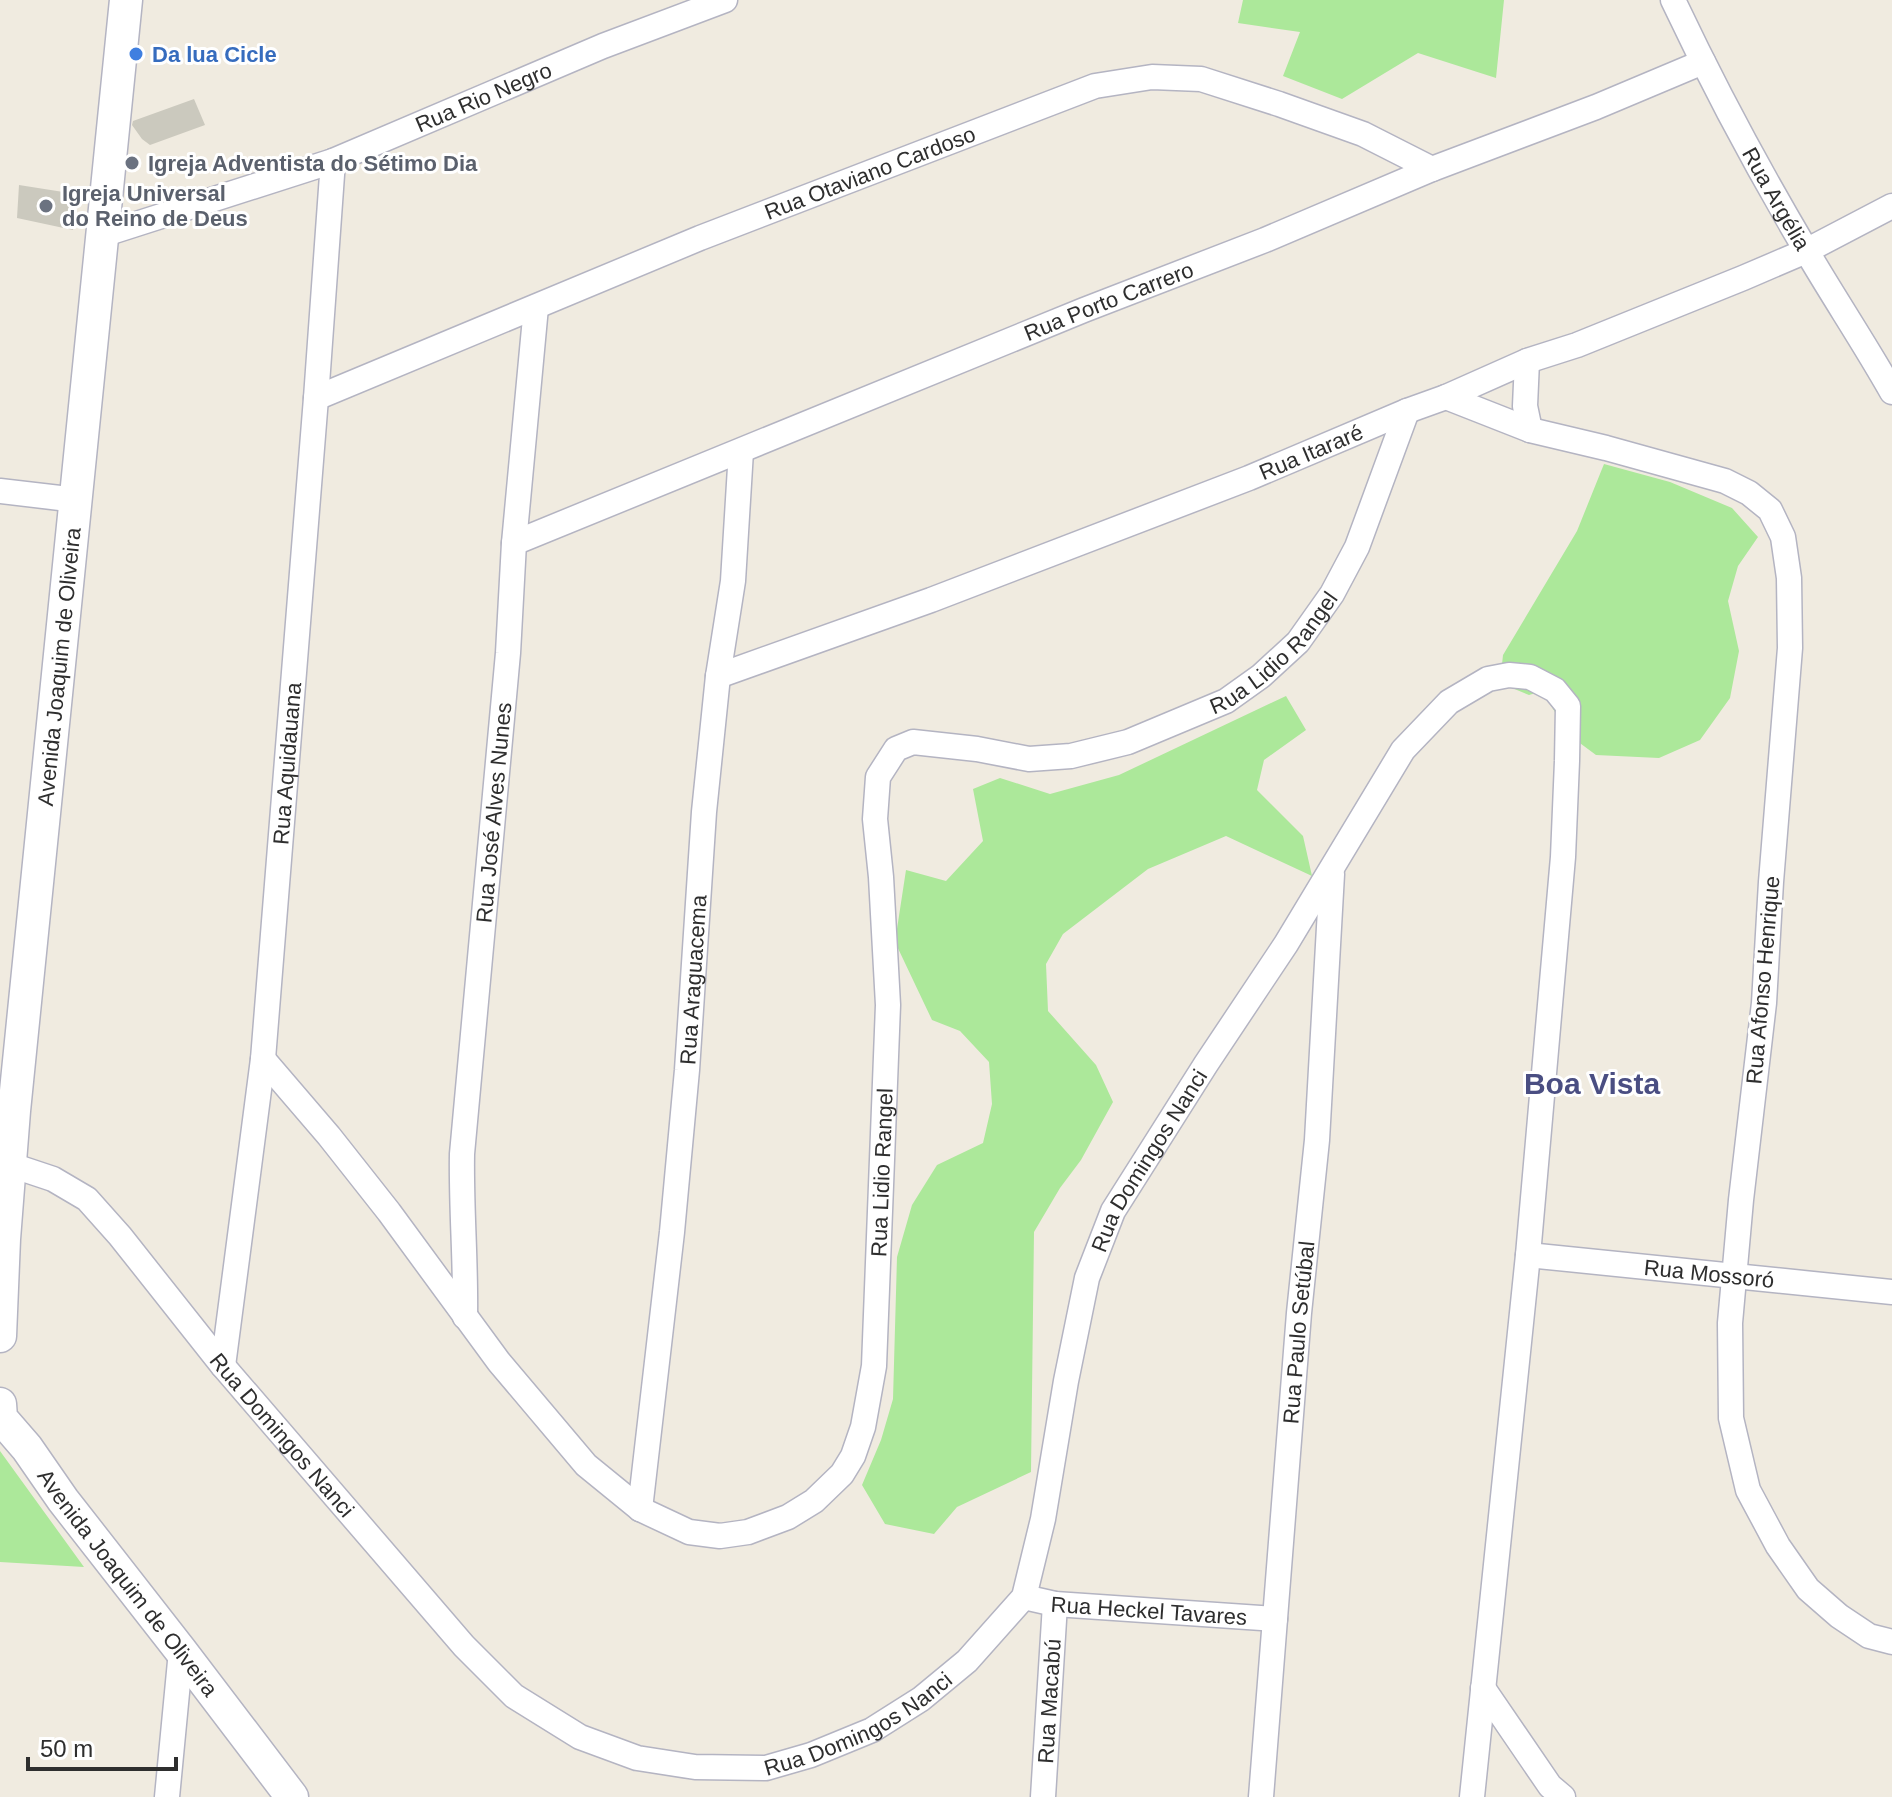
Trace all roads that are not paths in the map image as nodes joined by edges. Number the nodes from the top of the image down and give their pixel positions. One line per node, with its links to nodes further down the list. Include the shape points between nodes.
1 (725, 0): 5 (street, Rua Rio Negro)
2 (1673, 0): 4 (street, Rua Argélia)
3 (130, 1): 8 (main road, Avenida Joaquim de Oliveira)
4 (1703, 62): 6 (street, Rua Porto Carrero); 9 (street, Rua Argélia)
5 (333, 161): 8 (street, Rua Rio Negro); 14 (street, Rua Aquidauana)
6 (1432, 169): 10 (street, Rua Otaviano Cardoso, via 1363,134 1279,104 1201,79 1152,77 1095,86); 17 (street, Rua Porto Carrero)
7 (1892, 206): 9 (street, Rua Itararé)
8 (102, 235): 19 (main road, Avenida Joaquim de Oliveira)
9 (1806, 251): 11 (street, Rua Itararé); 12 (street, Rua Argélia)
10 (536, 307): 14 (street, Rua Otaviano Cardoso); 20 (street, Rua José Alves Nunes)
11 (1527, 361): 13 (street, Rua Itararé); 16 (street)
12 (1892, 392)
13 (1446, 397): 15 (street, Rua Itararé); 16 (street, Rua Afonso Henrique)
14 (316, 398): 23 (street, Rua Aquidauana)
15 (1407, 411): 21 (street, Rua Itararé, via 1046,557); 33 (street, Rua Lidio Rangel, via 1361,537 1332,594 1298,642 1226,701 1128,742 1071,756 1029,759 913,742 888,759 878,777 875,819 888,1005 874,1366 863,1427 842,1474 814,1501 748,1532 689,1532)
16 (1530, 430): 26 (street, Rua Afonso Henrique, via 1725,481 1770,510 1783,537 1790,648 1764,1003)
17 (741, 451): 20 (street, Rua Porto Carrero); 21 (street, Rua Araguacema, via 733,581)
18 (0, 491): 19 (street)
19 (77, 500): 24 (main road, Avenida Joaquim de Oliveira)
20 (514, 543): 28 (street, Rua José Alves Nunes, via 462,1154)
21 (718, 676): 33 (street, Rua Araguacema, via 672,1232)
22 (1332, 869): 25 (street, Rua Domingos Nanci, via 1403,750 1449,702 1488,679 1509,675 1530,677 1555,690 1568,706 1563,857); 34 (street, Rua Domingos Nanci, via 1113,1211 1087,1278); 36 (street, Rua Paulo Setúbal, via 1317,1140)
23 (263, 1059): 28 (street, Rua Lidio Rangel, via 389,1212); 30 (street, Rua Aquidauana)
24 (11, 1165): 29 (main road, Avenida Joaquim de Oliveira); 30 (street, Rua Domingos Nanci, via 53,1179 87,1199)
25 (1528, 1255): 26 (street, Rua Mossoró); 39 (street, Rua Domingos Nanci)
26 (1735, 1275): 27 (street, Rua Mossoró); 37 (street, Rua Afonso Henrique, via 1731,1418 1748,1490 1808,1589 1869,1636)
27 (1892, 1292)
28 (465, 1317): 33 (street, Rua Lidio Rangel, via 586,1465)
29 (0, 1336)
30 (223, 1366): 34 (street, Rua Domingos Nanci, via 464,1646 514,1696 580,1737 637,1758 695,1767 766,1768 872,1730 967,1661)
31 (0, 1404): 32 (main road, Avenida Joaquim de Oliveira)
32 (0, 1418): 38 (main road, Avenida Joaquim de Oliveira)
33 (640, 1509)
34 (1024, 1597): 35 (street, Rua Heckel Tavares)
35 (1055, 1604): 36 (street, Rua Heckel Tavares); 42 (street, Rua Macabú)
36 (1275, 1619): 43 (street, Rua Paulo Setúbal)
37 (1892, 1642)
38 (181, 1651): 40 (street); 41 (main road, Avenida Joaquim de Oliveira)
39 (1483, 1688): 44 (street, Rua Domingos Nanci); 45 (street)
40 (167, 1797)
41 (292, 1797)
42 (1043, 1797)
43 (1261, 1797)
44 (1472, 1797)
45 (1563, 1797)

